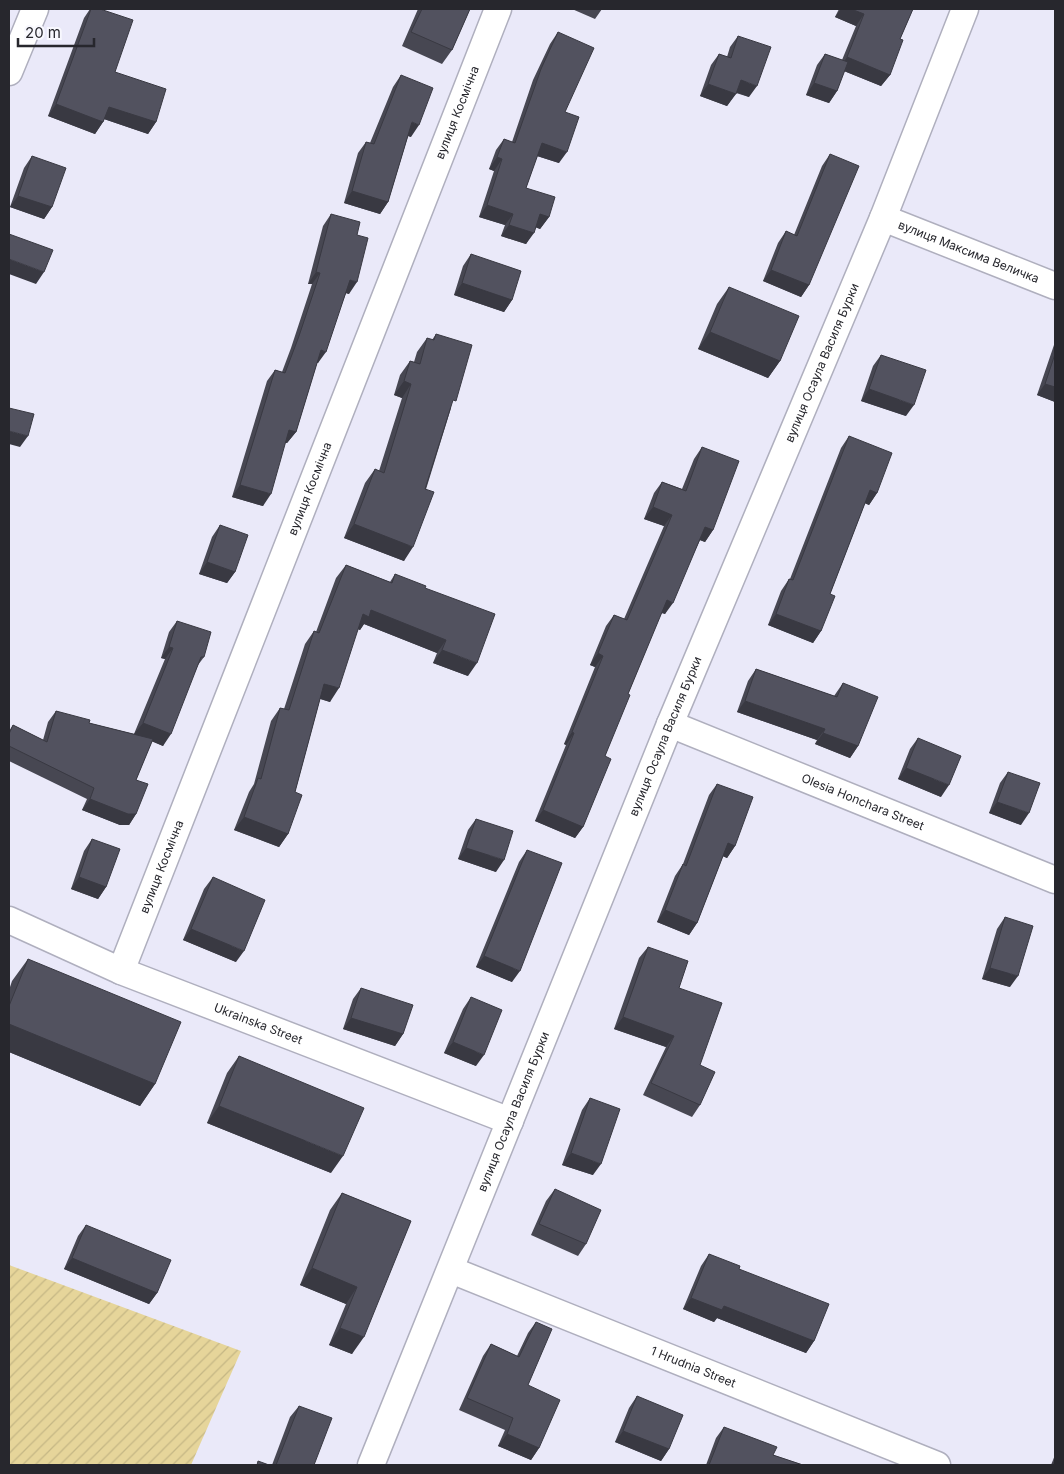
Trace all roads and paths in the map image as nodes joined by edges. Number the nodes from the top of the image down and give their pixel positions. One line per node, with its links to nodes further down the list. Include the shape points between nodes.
1 (35, 9): 4 (street)
2 (498, 9): 10 (street, вулиця Космічна)
3 (965, 9): 5 (street, вулиця Осаула Василя Бурки)
4 (9, 72)
5 (883, 218): 6 (street, вулиця Максима Величка); 7 (street, вулиця Осаула Василя Бурки)
6 (1055, 286)
7 (670, 724): 8 (street, Olesia Honchara Street); 11 (street, вулиця Осаула Василя Бурки)
8 (1055, 880)
9 (9, 920): 10 (street, Ukrainska Street)
10 (121, 971): 11 (street, Ukrainska Street)
11 (510, 1121): 12 (street, вулиця Осаула Василя Бурки)
12 (451, 1270): 13 (street, вулиця Осаула Василя Бурки); 14 (street, 1 Hrudnia Street)
13 (372, 1465)
14 (937, 1465)

